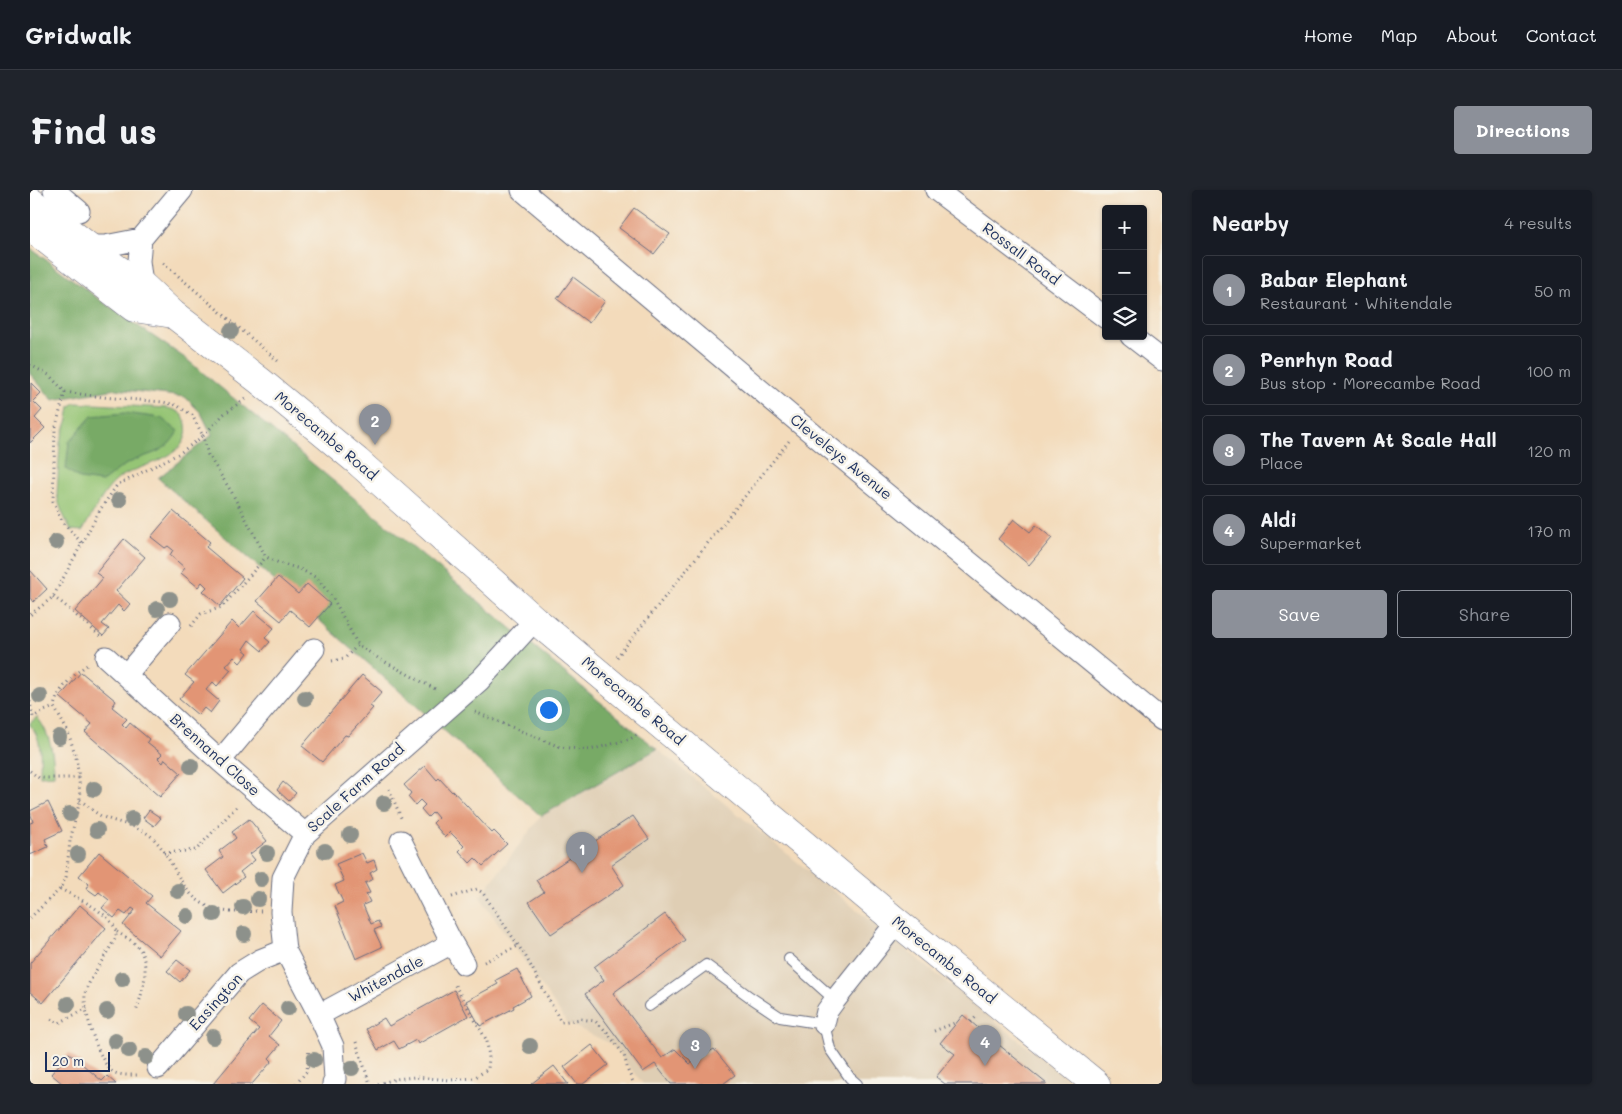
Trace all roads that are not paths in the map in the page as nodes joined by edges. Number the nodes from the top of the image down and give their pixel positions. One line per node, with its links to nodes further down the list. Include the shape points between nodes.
1 (54, 190): 6 (street)
2 (182, 190): 8 (street)
3 (522, 190): 20 (street, Cleveleys Avenue)
4 (936, 190): 12 (street, Rossall Road)
5 (30, 201): 9 (main road, Morecambe Road)
6 (79, 211)
7 (30, 227): 11 (main road, Morecambe Road, via 134,308)
8 (141, 238): 9 (street, via 105,246); 10 (street)
9 (86, 246): 10 (main road, Morecambe Road)
10 (142, 284): 11 (main road, Morecambe Road)
11 (174, 314): 15 (main road, Morecambe Road, via 357,460)
12 (1102, 315)
13 (1136, 340): 14 (street)
14 (1162, 360)
15 (535, 620): 22 (street, Scale Farm Road, via 480,680); 24 (main road, Morecambe Road)
16 (170, 623): 19 (street)
17 (314, 649): 21 (street)
18 (106, 657): 19 (street, Brennand Close)
19 (126, 675): 21 (street, Brennand Close)
20 (1162, 720)
21 (220, 761): 22 (street, Brennand Close)
22 (305, 834): 26 (street, Scale Farm Road, via 283,878 281,912)
23 (401, 840): 25 (street)
24 (897, 922): 29 (street); 36 (main road, Morecambe Road)
25 (452, 943): 28 (street); 31 (street, Whitendale)
26 (285, 950): 31 (street, Scale Farm Road); 33 (street, Easington, via 239,973)
27 (789, 959): 29 (lane)
28 (465, 967)
29 (834, 1000): 32 (street)
30 (649, 1006): 32 (lane, via 706,965 780,1017)
31 (319, 1015): 34 (street, Scale Farm Road, via 333,1046)
32 (824, 1024): 35 (lane, via 830,1049)
33 (158, 1068)
34 (333, 1084)
35 (857, 1084)
36 (1096, 1084)

